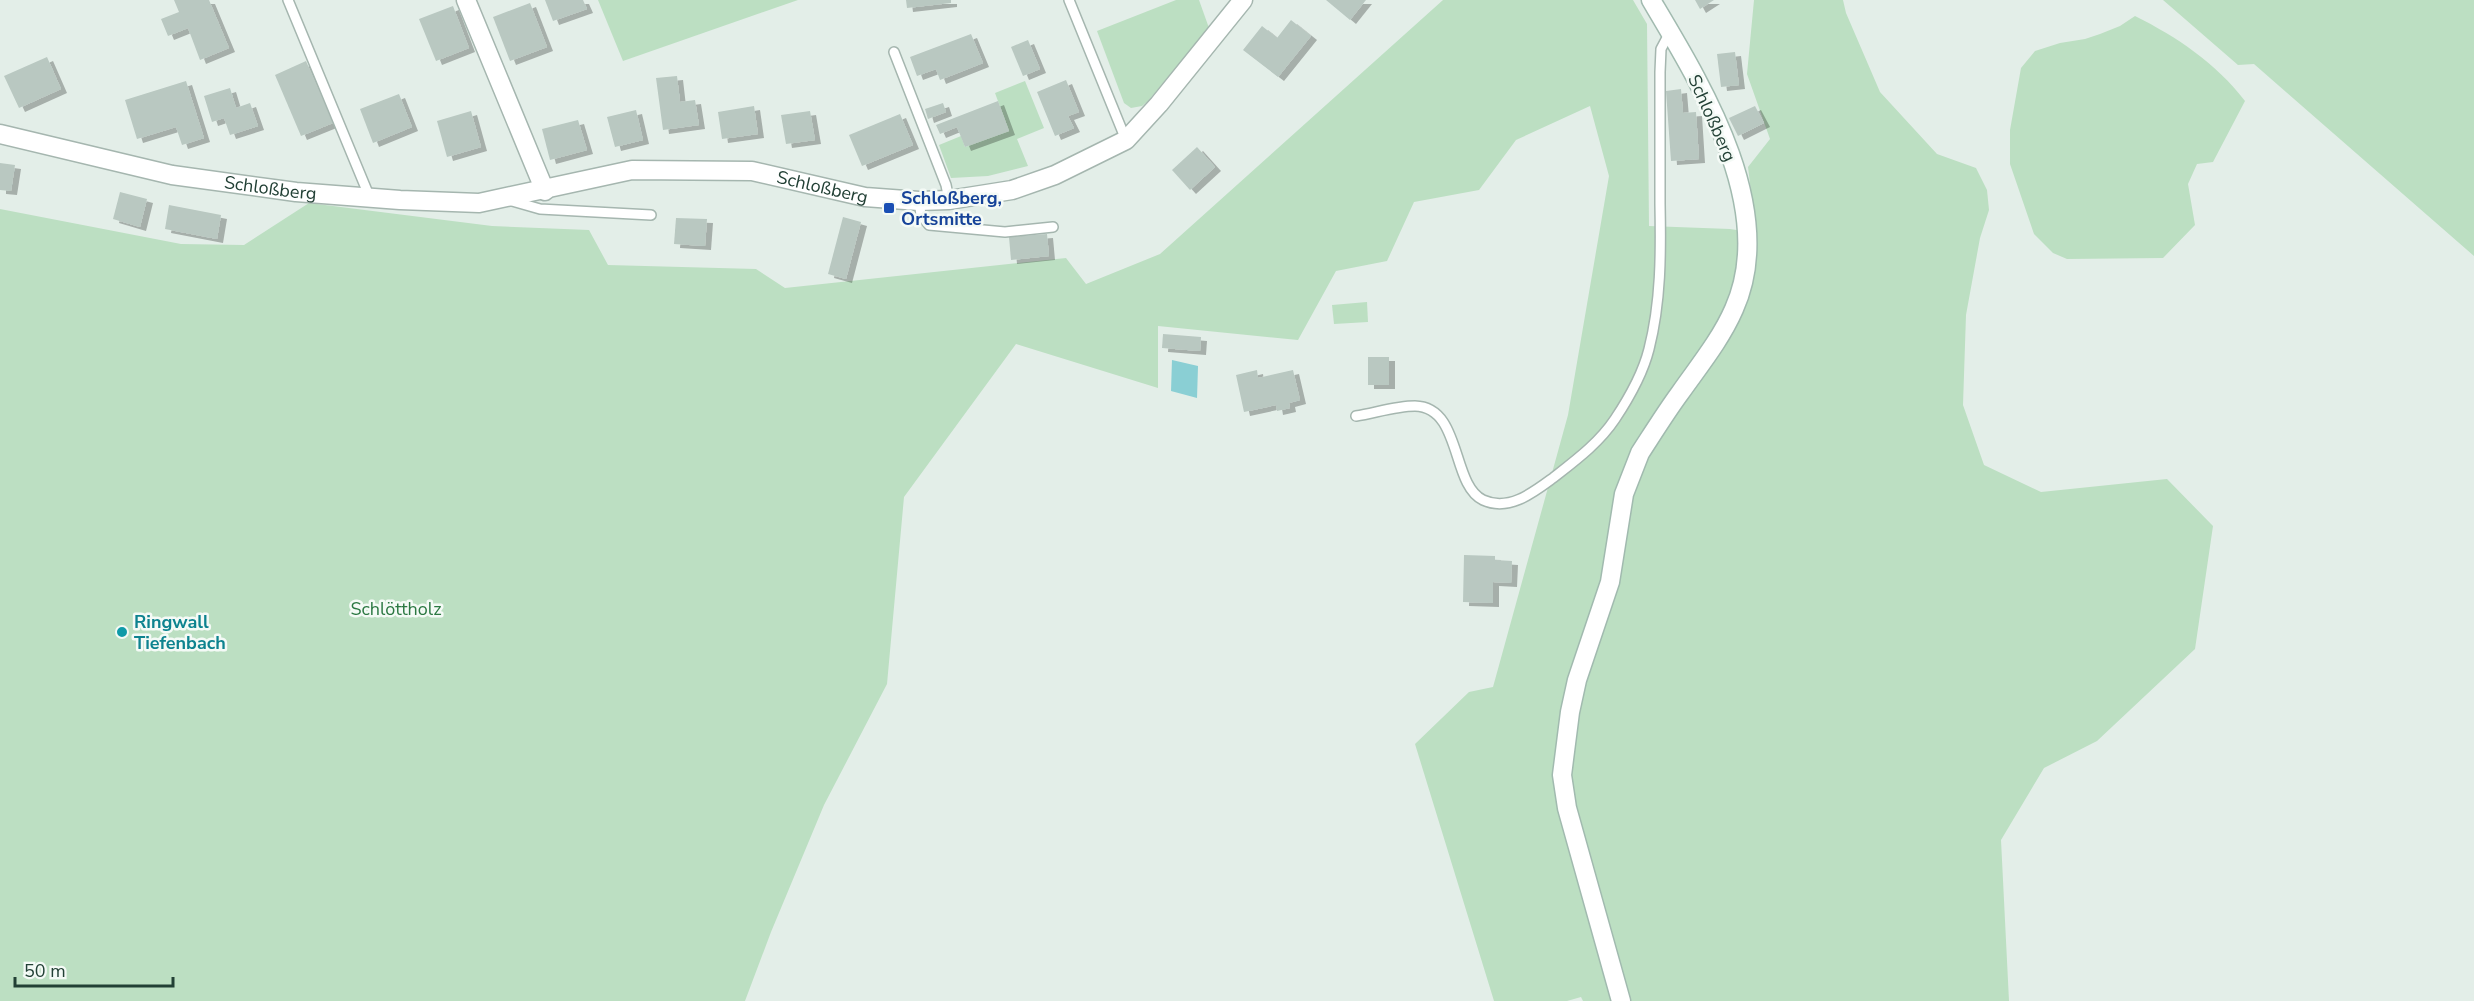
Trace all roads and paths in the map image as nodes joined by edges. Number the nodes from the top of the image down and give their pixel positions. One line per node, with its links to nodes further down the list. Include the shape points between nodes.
1 (288, 0): 11 (lane)
2 (466, 0): 10 (street)
3 (1069, 0): 9 (lane)
4 (1243, 0): 9 (street, Schloßberg)
5 (1651, 0): 6 (street, Schloßberg)
6 (1670, 32): 17 (lane, via 1661,49 1660,72 1659,296 1647,358 1615,419 1591,448 1529,497 1498,502 1477,496 1449,434 1438,416 1426,408 1414,406); 18 (street, Schloßberg, via 1729,152 1743,201 1746,269 1743,288 1727,323 1631,472 1610,582 1577,680 1565,741 1562,775 1567,808)
7 (894, 52): 13 (lane)
8 (0, 134): 11 (street, Schloßberg, via 171,175)
9 (1126, 140): 13 (street, Schloßberg, via 1055,175 1012,190)
10 (545, 191): 12 (street, Schloßberg); 14 (street, Schloßberg, via 632,170 752,171 865,197)
11 (370, 198): 12 (street, Schloßberg, via 480,203)
12 (504, 198): 15 (lane, via 540,209)
13 (949, 200): 14 (street, Schloßberg)
14 (919, 201): 16 (lane, via 921,215 929,225 1005,232)
15 (651, 215)
16 (1053, 227)
17 (1356, 416)
18 (1621, 1001)

